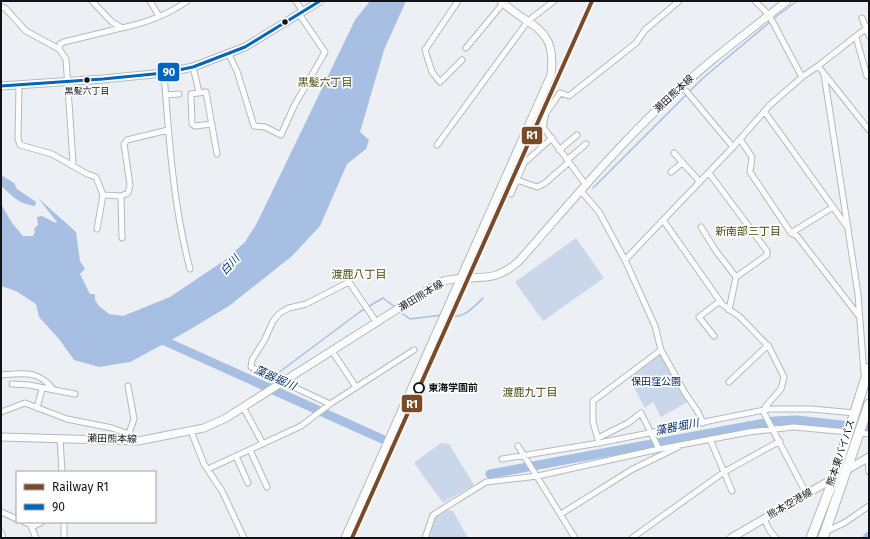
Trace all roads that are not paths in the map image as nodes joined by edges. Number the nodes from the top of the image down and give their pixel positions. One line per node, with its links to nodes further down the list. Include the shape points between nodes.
1 (94, 1): 19 (street, via 112,22)
2 (150, 1): 15 (street)
3 (187, 1): 15 (street)
4 (296, 1): 13 (street)
5 (320, 1): 13 (main road)
6 (458, 1): 25 (street, via 425,50 432,72 440,82)
7 (500, 1): 17 (main road); 22 (street)
8 (554, 1): 17 (street)
9 (679, 1): 44 (street, via 645,30 636,44 569,96 560,93 543,121 543,127)
10 (755, 1): 14 (street)
11 (788, 1): 14 (main road, 瀬田熊本線)
12 (1, 7): 23 (street, via 5,8 26,31)
13 (301, 13): 24 (main road); 24 (street, via 325,52 294,106 281,135 265,127 254,126 246,95)
14 (769, 15): 31 (street); 35 (main road, 瀬田熊本線, via 718,54)
15 (158, 16): 19 (street)
16 (862, 18): 18 (street)
17 (528, 21): 47 (street); 73 (main road, via 548,40 553,53 551,75)
18 (868, 27): 20 (street); 21 (street)
19 (122, 28): 23 (street, via 64,42 60,44)
20 (869, 36)
21 (856, 37): 26 (street); 30 (street)
22 (466, 48)
23 (59, 49): 32 (street, via 66,59)
24 (229, 55): 27 (main road)
25 (462, 60)
26 (818, 66): 29 (street); 31 (street)
27 (193, 67): 28 (main road); 36 (street)
28 (164, 73): 32 (main road); 38 (street)
29 (824, 74): 42 (street); 67 (street)
30 (866, 76)
31 (802, 77): 39 (street)
32 (68, 82): 34 (main road); 54 (street, via 73,162)
33 (1, 86): 34 (main road)
34 (18, 86): 54 (street, via 20,145 52,154)
35 (682, 86): 48 (street); 59 (main road, 瀬田熊本線, via 644,122)
36 (199, 92): 40 (street, via 206,92); 40 (street, via 191,94 192,124)
37 (179, 94): 38 (street)
38 (166, 96): 41 (street)
39 (764, 111): 45 (street); 64 (street)
40 (212, 124): 51 (street)
41 (168, 130): 63 (street, via 127,140 124,149 130,185 128,192); 72 (street, via 173,175)
42 (869, 130)
43 (577, 135): 49 (street)
44 (552, 138): 49 (street); 57 (street, via 524,163)
45 (740, 139): 48 (street); 69 (street, via 752,157 750,172)
46 (586, 144): 52 (street)
47 (437, 146)
48 (733, 147): 56 (street)
49 (559, 150): 52 (street)
50 (674, 153): 53 (street)
51 (217, 154)
52 (568, 161): 57 (street, via 544,184 537,187); 59 (street)
53 (682, 163): 55 (street); 58 (street)
54 (71, 165): 62 (street, via 96,177)
55 (671, 172)
56 (709, 173): 58 (street); 74 (street, via 767,251 767,255)
57 (517, 180): 61 (street)
58 (700, 182): 65 (street)
59 (586, 185): 60 (main road, 瀬田熊本線)
60 (581, 191): 71 (street, via 599,212); 73 (main road, 瀬田熊本線, via 506,272 488,278)
61 (511, 194)
62 (103, 195): 63 (street); 68 (street)
63 (121, 196): 70 (street)
64 (833, 207): 67 (street); 69 (street)
65 (663, 220): 71 (street); 75 (street)
66 (701, 227): 74 (street)
67 (848, 228): 77 (street)
68 (97, 229)
69 (791, 233): 77 (street, via 797,236)
70 (122, 238)
71 (625, 260): 82 (street, via 655,326)
72 (190, 269)
73 (461, 277): 78 (main road, 瀬田熊本線, via 440,282); 152 (main road)
74 (736, 277): 76 (street)
75 (720, 301): 76 (street); 79 (street, via 699,317)
76 (729, 310): 80 (street, via 740,317)
77 (859, 317): 86 (street)
78 (377, 323): 83 (main road, 瀬田熊本線); 87 (street, via 349,282 306,304 280,313 250,364 251,367)
79 (714, 336)
80 (768, 345): 88 (street); 99 (street, via 784,377 781,389)
81 (414, 350): 91 (street)
82 (662, 350): 103 (street); 114 (street, via 593,401 593,422)
83 (332, 351): 87 (main road, 瀬田熊本線); 91 (street)
84 (869, 368): 86 (highway, 熊本東バイパス)
85 (1, 375): 93 (street, via 35,374 46,380)
86 (865, 380): 101 (highway, 熊本東バイパス)
87 (280, 382): 95 (street); 97 (main road, 瀬田熊本線)
88 (730, 382)
89 (12, 384): 92 (street)
90 (128, 386): 111 (street, via 134,419)
91 (356, 387): 95 (street)
92 (42, 389): 93 (street); 98 (street)
93 (54, 390): 94 (street)
94 (75, 394)
95 (330, 404): 116 (street, via 301,426)
96 (869, 404): 102 (highway, 熊本東バイパス)
97 (242, 407): 105 (main road, 瀬田熊本線, via 214,424); 116 (street)
98 (37, 408): 100 (street, via 24,404); 111 (street, via 67,419 112,428)
99 (764, 411): 101 (street, via 811,409); 103 (street); 104 (street)
100 (1, 412)
101 (855, 413): 106 (highway, 熊本東バイパス)
102 (867, 415): 108 (highway, 熊本東バイパス)
103 (703, 423): 107 (street)
104 (773, 428): 106 (street, via 794,427); 113 (street); 115 (street)
105 (191, 431): 111 (main road, 瀬田熊本線, via 138,441); 125 (street)
106 (848, 432): 131 (highway, 熊本東バイパス)
107 (651, 433): 114 (street); 114 (street, via 640,413); 119 (street)
108 (859, 433): 109 (street); 127 (highway, 熊本東バイパス)
109 (869, 434)
110 (1, 437): 112 (main road, 瀬田熊本線)
111 (127, 437): 112 (main road, 瀬田熊本線)
112 (60, 438): 126 (street)
113 (710, 439): 117 (street); 128 (street)
114 (599, 441): 122 (street)
115 (780, 441): 128 (street); 135 (street)
116 (263, 444): 120 (street)
117 (683, 444): 119 (street); 138 (street, via 631,470)
118 (518, 446): 122 (street)
119 (658, 448): 130 (street)
120 (250, 450): 121 (street); 133 (street)
121 (236, 456): 125 (street); 132 (street)
122 (525, 457): 124 (street); 130 (street)
123 (868, 457): 127 (main road, 熊本空港線); 129 (street)
124 (502, 459)
125 (208, 469): 151 (street, via 222,491)
126 (62, 471)
127 (845, 471): 131 (main road, 熊本空港線); 147 (highway, 熊本東バイパス)
128 (724, 472): 134 (street); 146 (street)
129 (869, 472)
130 (537, 475): 138 (street); 153 (street, via 486,482 433,515)
131 (834, 478): 135 (main road, 熊本空港線); 158 (highway, 熊本東バイパス)
132 (248, 483)
133 (267, 487)
134 (732, 491)
135 (807, 495): 140 (main road, 熊本空港線)
136 (869, 506): 147 (street)
137 (1, 512): 139 (street)
138 (561, 514): 154 (street)
139 (16, 519)
140 (764, 519): 156 (main road, 熊本空港線); 157 (street)
141 (27, 523): 144 (street)
142 (40, 523): 144 (street, via 34,526)
143 (64, 523): 150 (street)
144 (30, 524): 149 (street)
145 (1, 532): 148 (street)
146 (641, 535): 155 (street)
147 (824, 535)
148 (3, 538)
149 (36, 538)
150 (64, 538)
151 (244, 538)
152 (345, 538)
153 (425, 538)
154 (575, 538)
155 (632, 538)
156 (731, 538)
157 (776, 538)
158 (811, 538)

